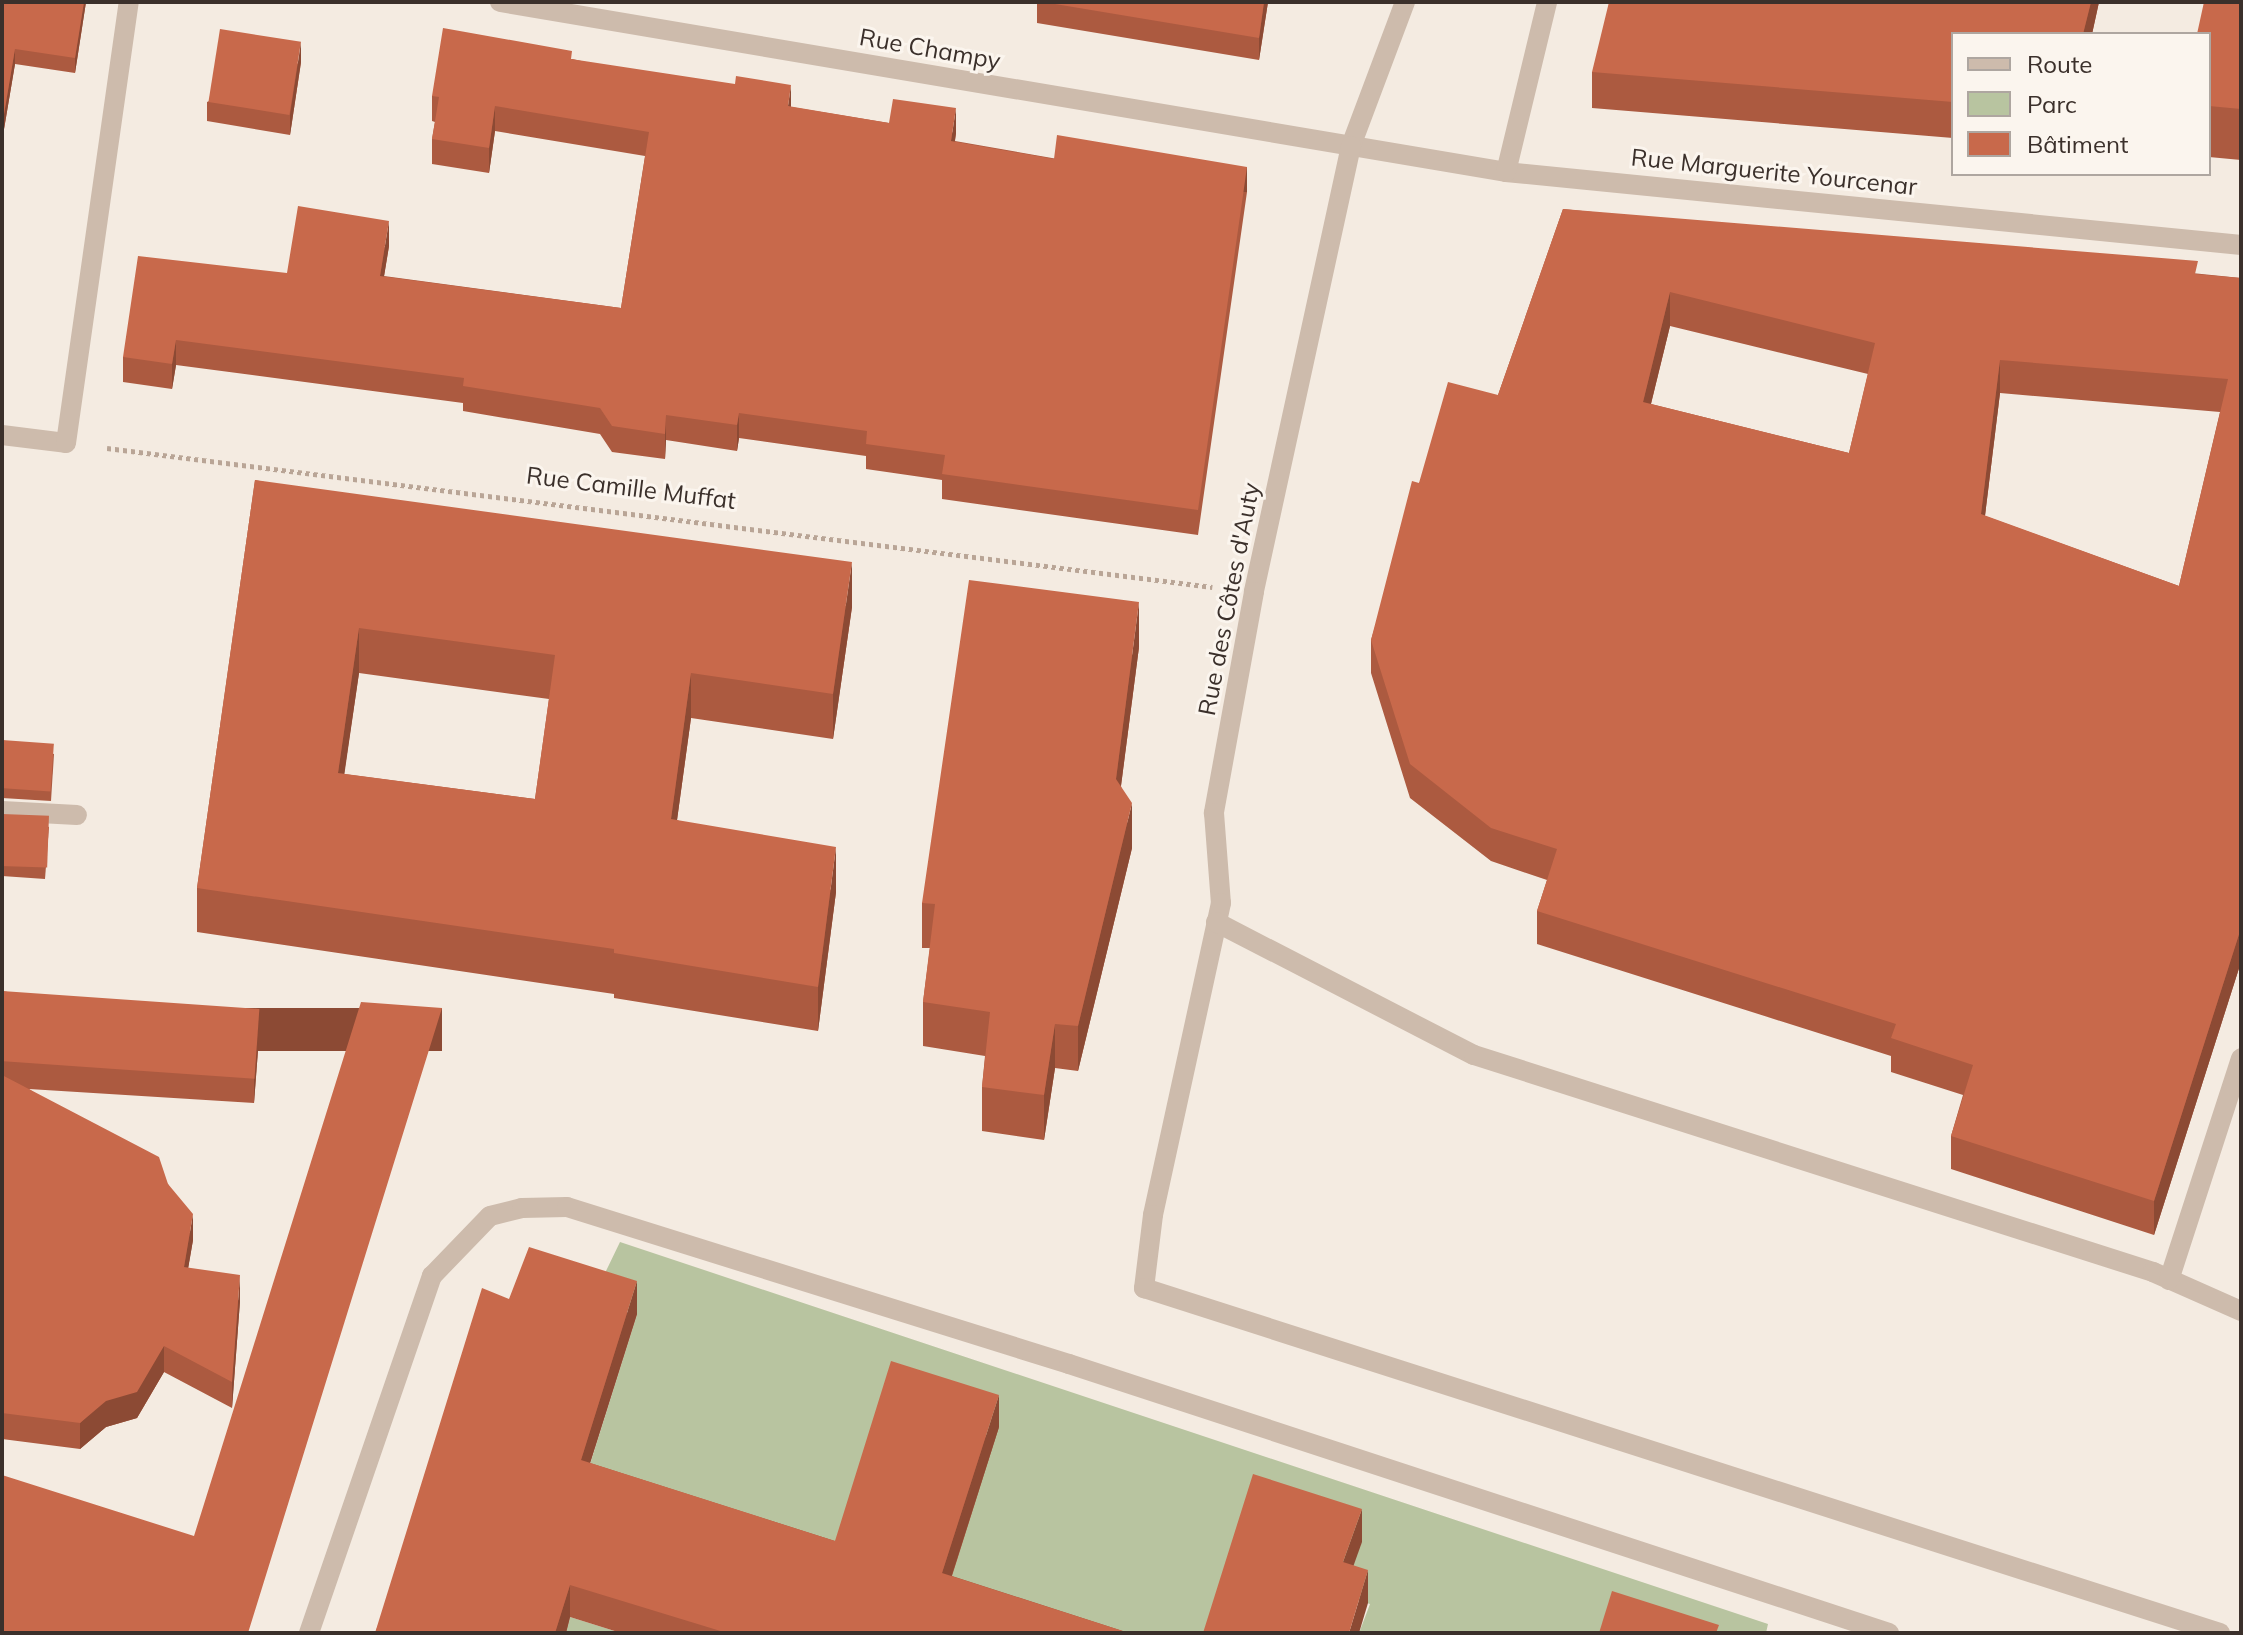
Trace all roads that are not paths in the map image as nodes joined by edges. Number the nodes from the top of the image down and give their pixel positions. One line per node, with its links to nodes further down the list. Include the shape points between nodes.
1 (129, 2): 8 (street, via 66,443)
2 (500, 2): 5 (street, Rue Champy)
3 (1405, 2): 5 (street, Rue des Côtes d'Auty)
4 (1547, 2): 6 (street)
5 (1351, 146): 6 (street, Rue Marguerite Yourcenar); 11 (street, Rue des Côtes d'Auty, via 1254,592 1214,813 1221,903)
6 (1506, 172): 7 (street, Rue Marguerite Yourcenar)
7 (2241, 245)
8 (2, 435)
9 (2, 811): 10 (street)
10 (77, 815)
11 (1216, 922): 13 (street, via 1474,1055); 15 (street, Rue des Côtes d'Auty, via 1153,1215 1144,1288)
12 (2241, 1058): 13 (street)
13 (2169, 1280): 14 (street)
14 (2241, 1311)
15 (2212, 1632)
16 (309, 1633): 17 (street, via 432,1276 490,1216 522,1208 567,1207 1069,1364)
17 (1889, 1633)

